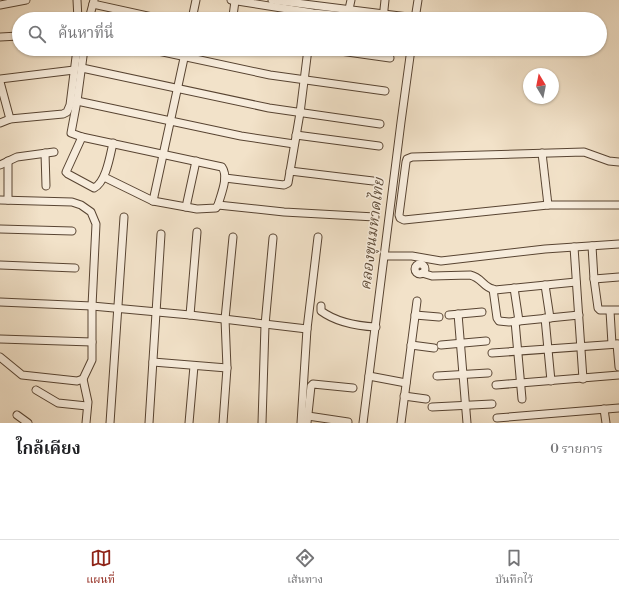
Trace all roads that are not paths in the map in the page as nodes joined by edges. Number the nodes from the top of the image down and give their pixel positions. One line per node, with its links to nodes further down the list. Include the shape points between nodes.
1 (26, 0): 10 (street)
2 (77, 0): 13 (street)
3 (196, 0): 16 (street)
4 (233, 0): 11 (street); 17 (street)
5 (272, 0): 11 (street)
6 (350, 0): 12 (street)
7 (385, 0): 20 (street)
8 (418, 0): 21 (street)
9 (94, 2): 14 (street); 15 (street)
10 (0, 5)
11 (313, 9): 12 (street); 18 (street)
12 (349, 9): 19 (street)
13 (78, 12)
14 (91, 12)
15 (133, 12)
16 (193, 12)
17 (233, 12)
18 (332, 12)
19 (364, 12)
20 (384, 12)
21 (415, 12)
22 (12, 36): 23 (street)
23 (0, 37)
24 (77, 56): 32 (street)
25 (82, 56): 32 (street)
26 (180, 56): 30 (street)
27 (307, 56): 34 (street)
28 (376, 56): 31 (street)
29 (410, 56): 81 (street)
30 (184, 57): 34 (street); 36 (street)
31 (390, 58)
32 (78, 69): 33 (street); 36 (street); 38 (street); 40 (street, via 67,112)
33 (0, 79)
34 (304, 80): 37 (street); 39 (street)
35 (0, 82): 40 (street)
36 (178, 89): 39 (street); 41 (street)
37 (385, 91)
38 (76, 101): 41 (street); 45 (street, via 71,133)
39 (300, 113): 43 (street); 44 (street)
40 (10, 119): 42 (street)
41 (171, 121): 47 (street); 51 (street)
42 (0, 123)
43 (380, 124)
44 (296, 135): 47 (street); 48 (street)
45 (82, 137): 46 (street); 58 (street, via 66,172 94,188)
46 (113, 143): 51 (street); 58 (street)
47 (294, 144): 57 (street)
48 (379, 146)
49 (54, 152): 50 (street)
50 (45, 153): 53 (street, via 17,157); 61 (street)
51 (163, 153): 54 (street); 64 (street)
52 (542, 153): 55 (street, via 584,152); 66 (street); 66 (street, via 409,158 406,162 399,215 404,220)
53 (8, 161): 56 (street); 63 (street)
54 (196, 161): 59 (street, via 222,167); 68 (street)
55 (619, 162)
56 (0, 165)
57 (290, 171): 59 (street, via 285,185); 60 (street)
58 (104, 177): 64 (street)
59 (225, 178): 65 (street)
60 (373, 181)
61 (46, 186)
62 (0, 200): 63 (street)
63 (8, 200): 93 (street, via 72,202 91,212 96,224)
64 (153, 201): 68 (street)
65 (218, 205): 68 (street, via 212,209); 70 (street)
66 (548, 205): 67 (street)
67 (619, 205)
68 (186, 207)
69 (124, 217): 95 (street)
70 (375, 217)
71 (0, 229): 72 (street)
72 (72, 231)
73 (197, 232): 101 (street)
74 (161, 234): 98 (street)
75 (318, 237): 111 (street)
76 (233, 238): 107 (street)
77 (273, 238): 109 (street)
78 (619, 244): 79 (street)
79 (592, 246): 80 (street); 86 (street)
80 (574, 247): 82 (street, via 441,261); 87 (street)
81 (384, 256): 82 (street); 110 (street)
82 (419, 260): 90 (street, via 415,270 417,273 432,276 476,276)
83 (0, 265): 84 (street)
84 (75, 268)
85 (619, 277): 86 (street)
86 (594, 279): 97 (street, via 598,308)
87 (576, 282): 88 (street); 104 (street)
88 (545, 285): 89 (street); 106 (street)
89 (514, 288): 90 (street); 108 (street)
90 (492, 289): 108 (street, via 498,320)
91 (0, 302): 93 (street)
92 (417, 302): 102 (street)
93 (92, 306): 95 (street); 114 (street)
94 (321, 306): 110 (street, via 324,313 347,322)
95 (118, 309): 98 (street); 157 (street)
96 (619, 310): 97 (street)
97 (610, 311): 116 (street)
98 (155, 312): 101 (street); 125 (street)
99 (482, 312): 100 (street)
100 (458, 314): 103 (street); 115 (street)
101 (190, 315): 107 (street)
102 (415, 315): 105 (street); 117 (street)
103 (449, 315)
104 (579, 315): 106 (street); 119 (street)
105 (439, 317)
106 (547, 318): 108 (street); 121 (street)
107 (225, 319): 109 (street); 128 (street)
108 (517, 321): 122 (street)
109 (264, 325): 111 (street); 161 (street)
110 (374, 327): 132 (street)
111 (307, 329): 162 (street)
112 (0, 339): 114 (street)
113 (486, 341): 115 (street)
114 (92, 342): 135 (street, via 92,360)
115 (461, 343): 118 (street); 130 (street)
116 (616, 344): 119 (street); 127 (street)
117 (411, 345): 120 (street); 137 (street)
118 (441, 345)
119 (581, 347): 121 (street); 134 (street)
120 (434, 348)
121 (548, 349): 122 (street); 136 (street)
122 (519, 351): 123 (street); 138 (street)
123 (492, 353)
124 (0, 357): 135 (street, via 22,375 77,381)
125 (153, 362): 126 (street); 158 (street)
126 (194, 366): 128 (street); 159 (street)
127 (619, 367)
128 (227, 368): 160 (street)
129 (488, 373): 130 (street)
130 (464, 374): 133 (street); 146 (street)
131 (619, 375): 134 (street)
132 (369, 376): 137 (street); 163 (street)
133 (437, 376)
134 (583, 378): 136 (street)
135 (83, 379): 147 (street)
136 (551, 381): 138 (street)
137 (406, 382): 142 (street)
138 (520, 383): 139 (street); 144 (street)
139 (496, 385)
140 (353, 388): 153 (street, via 313,384)
141 (36, 390): 147 (street, via 58,403)
142 (404, 396): 143 (street); 164 (street)
143 (426, 399)
144 (522, 399)
145 (492, 404): 146 (street)
146 (467, 405): 148 (street); 165 (street)
147 (87, 406): 156 (street)
148 (432, 407)
149 (619, 408): 150 (street)
150 (604, 409): 152 (street); 166 (street)
151 (17, 415): 155 (street)
152 (497, 418)
153 (307, 420): 154 (street)
154 (348, 422)
155 (28, 423)
156 (86, 423)
157 (110, 423)
158 (149, 423)
159 (189, 423)
160 (223, 423)
161 (262, 423)
162 (301, 423)
163 (363, 423)
164 (401, 423)
165 (468, 423)
166 (606, 423)

